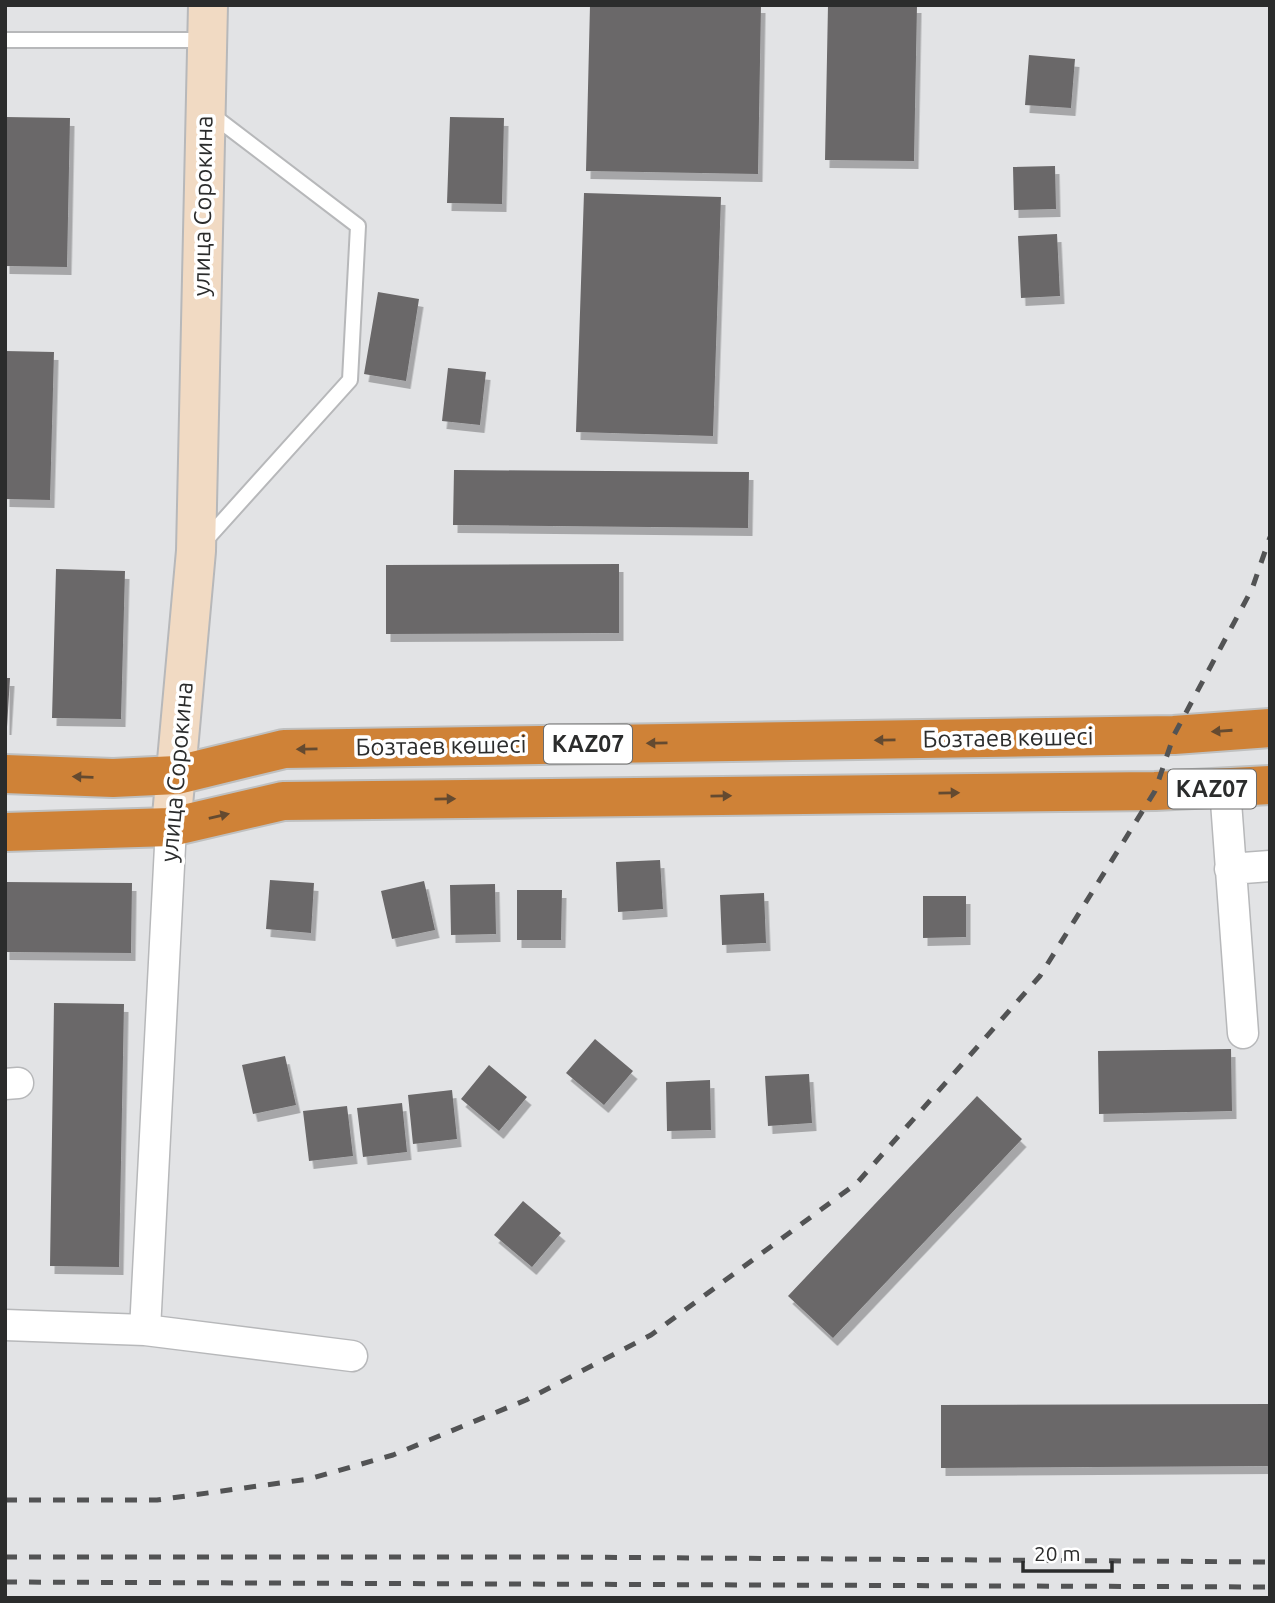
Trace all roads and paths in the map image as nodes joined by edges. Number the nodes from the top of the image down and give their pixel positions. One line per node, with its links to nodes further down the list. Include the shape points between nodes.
1 (207, 22): 2 (lane); 3 (street, улица Сорокина)
2 (5, 40)
3 (205, 110): 4 (street, улица Сорокина); 4 (lane, via 358,226 350,380)
4 (196, 551): 7 (street, улица Сорокина)
5 (1270, 728): 7 (highway, Бозтаев көшесі / KAZ07, one-way to 7, via 1174,735 284,749)
6 (5, 774): 7 (highway, Бозтаев көшесі / KAZ07, one-way to 6)
7 (177, 775): 10 (street, улица Сорокина)
8 (1270, 785): 9 (highway, KAZ07)
9 (1225, 788): 10 (highway, KAZ07, one-way to 9, via 283,801); 13 (street)
10 (171, 827): 11 (highway, KAZ07); 16 (street, улица Сорокина)
11 (5, 832)
12 (1270, 866): 13 (street)
13 (1230, 869): 14 (street)
14 (1243, 1032)
15 (5, 1325): 16 (street)
16 (145, 1330): 17 (street)
17 (352, 1356)

